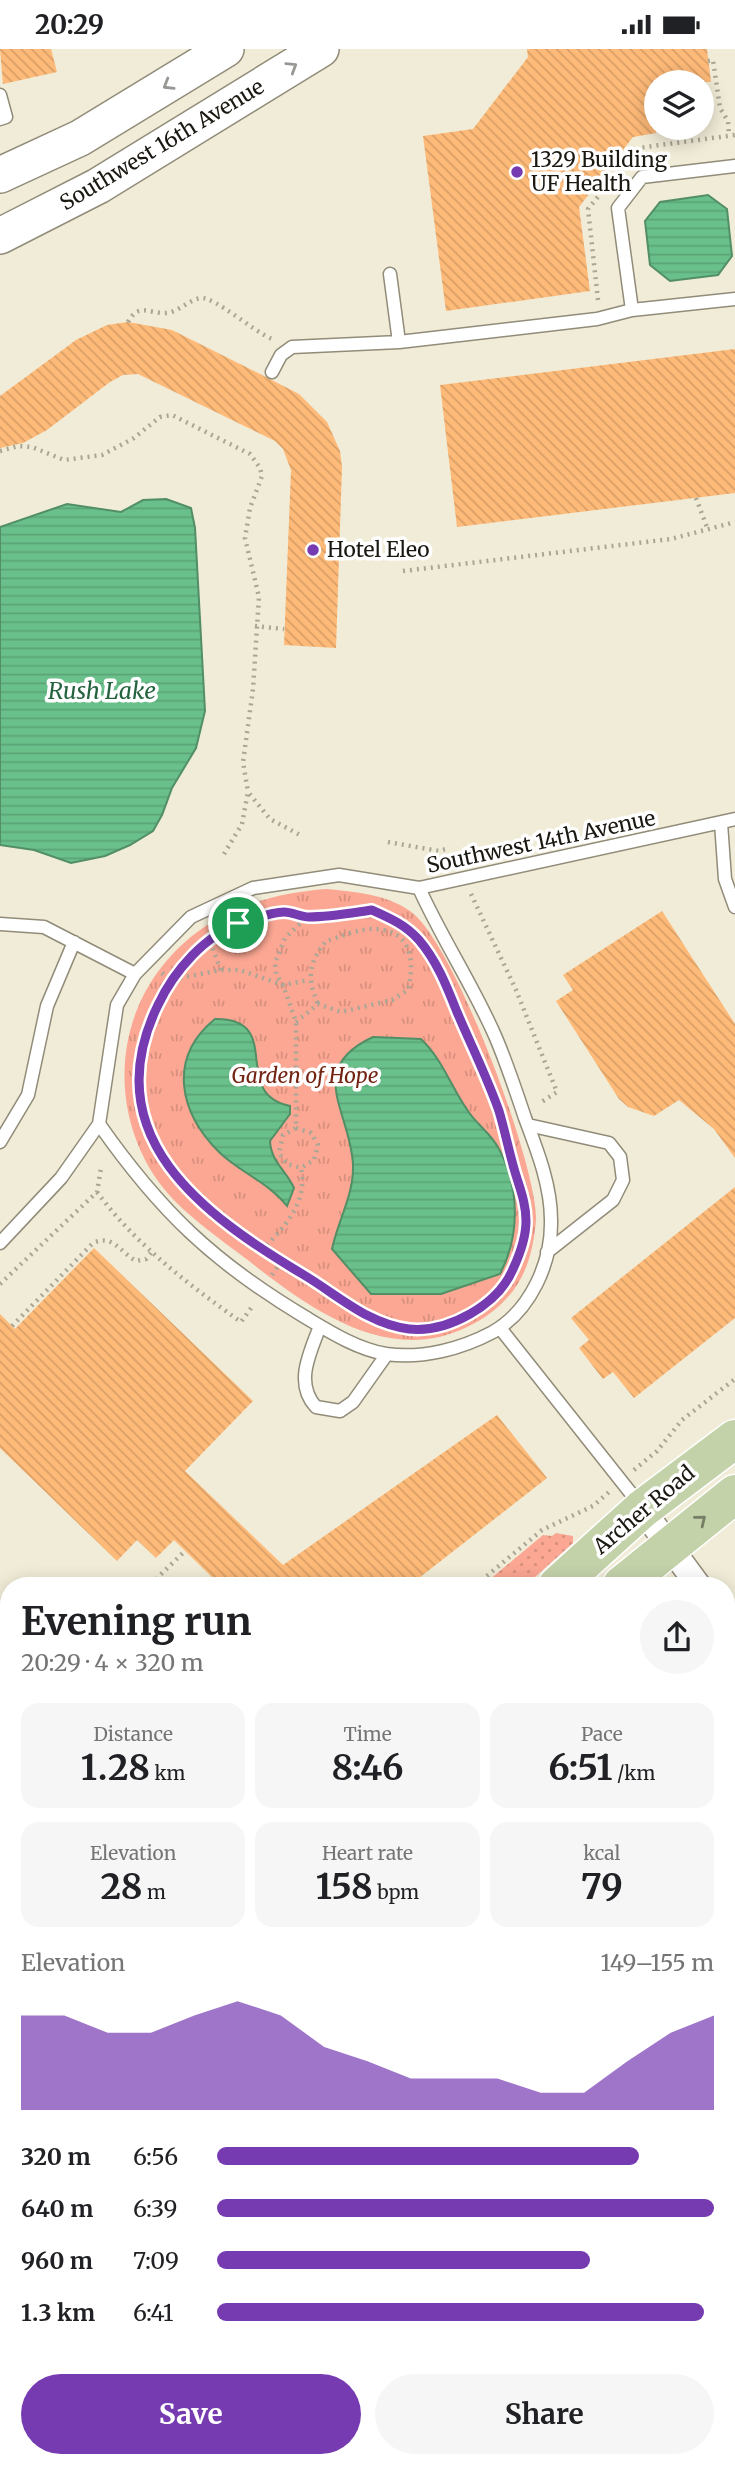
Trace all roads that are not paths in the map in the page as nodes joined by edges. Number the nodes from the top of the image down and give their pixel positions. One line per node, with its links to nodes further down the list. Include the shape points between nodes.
1 (226, 49): 6 (main road, one-way to 6, via 80,138)
2 (321, 49): 7 (main road, Southwest 16th Avenue, one-way to 2, via 98,186)
3 (0, 95): 4 (lane, via 6,117)
4 (0, 119)
5 (735, 166): 10 (lane, via 642,177 618,208)
6 (0, 175)
7 (0, 236)
8 (390, 274): 11 (lane)
9 (735, 299): 10 (lane)
10 (632, 310): 11 (lane, via 597,319)
11 (398, 342): 12 (lane, via 292,348 281,355)
12 (271, 372)
13 (735, 819): 14 (lane, Southwest 14th Avenue)
14 (721, 823): 15 (lane, Southwest 14th Avenue); 16 (lane, via 724,879)
15 (419, 888): 19 (lane, Southwest 14th Avenue, via 339,875 253,888 191,918); 21 (lane, via 496,1038)
16 (735, 907)
17 (0, 924): 18 (lane, via 44,927)
18 (74, 942): 19 (lane); 22 (lane, via 47,1006 28,1095)
19 (135, 974): 20 (lane, Southwest 14th Avenue, via 117,1005)
20 (99, 1124): 23 (lane, via 61,1178); 25 (lane, via 155,1199 189,1234 237,1274)
21 (528, 1125): 24 (lane, via 546,1185 551,1220); 24 (lane, via 608,1143 620,1157 623,1180 613,1200)
22 (0, 1142)
23 (0, 1243)
24 (547, 1252): 26 (lane, via 541,1278)
25 (320, 1326): 27 (lane); 27 (lane, via 303,1383 306,1397 316,1407 340,1411 353,1402)
26 (500, 1328): 27 (lane, via 449,1350); 29 (lane)
27 (387, 1354)
28 (735, 1439): 29 (main road, Archer Road)
29 (632, 1494): 31 (street); 32 (main road, Archer Road)
30 (735, 1494): 31 (main road, Archer Road, one-way to 30)
31 (668, 1546): 33 (main road, Archer Road); 34 (street)
32 (565, 1577)
33 (631, 1577)
34 (692, 1577)

